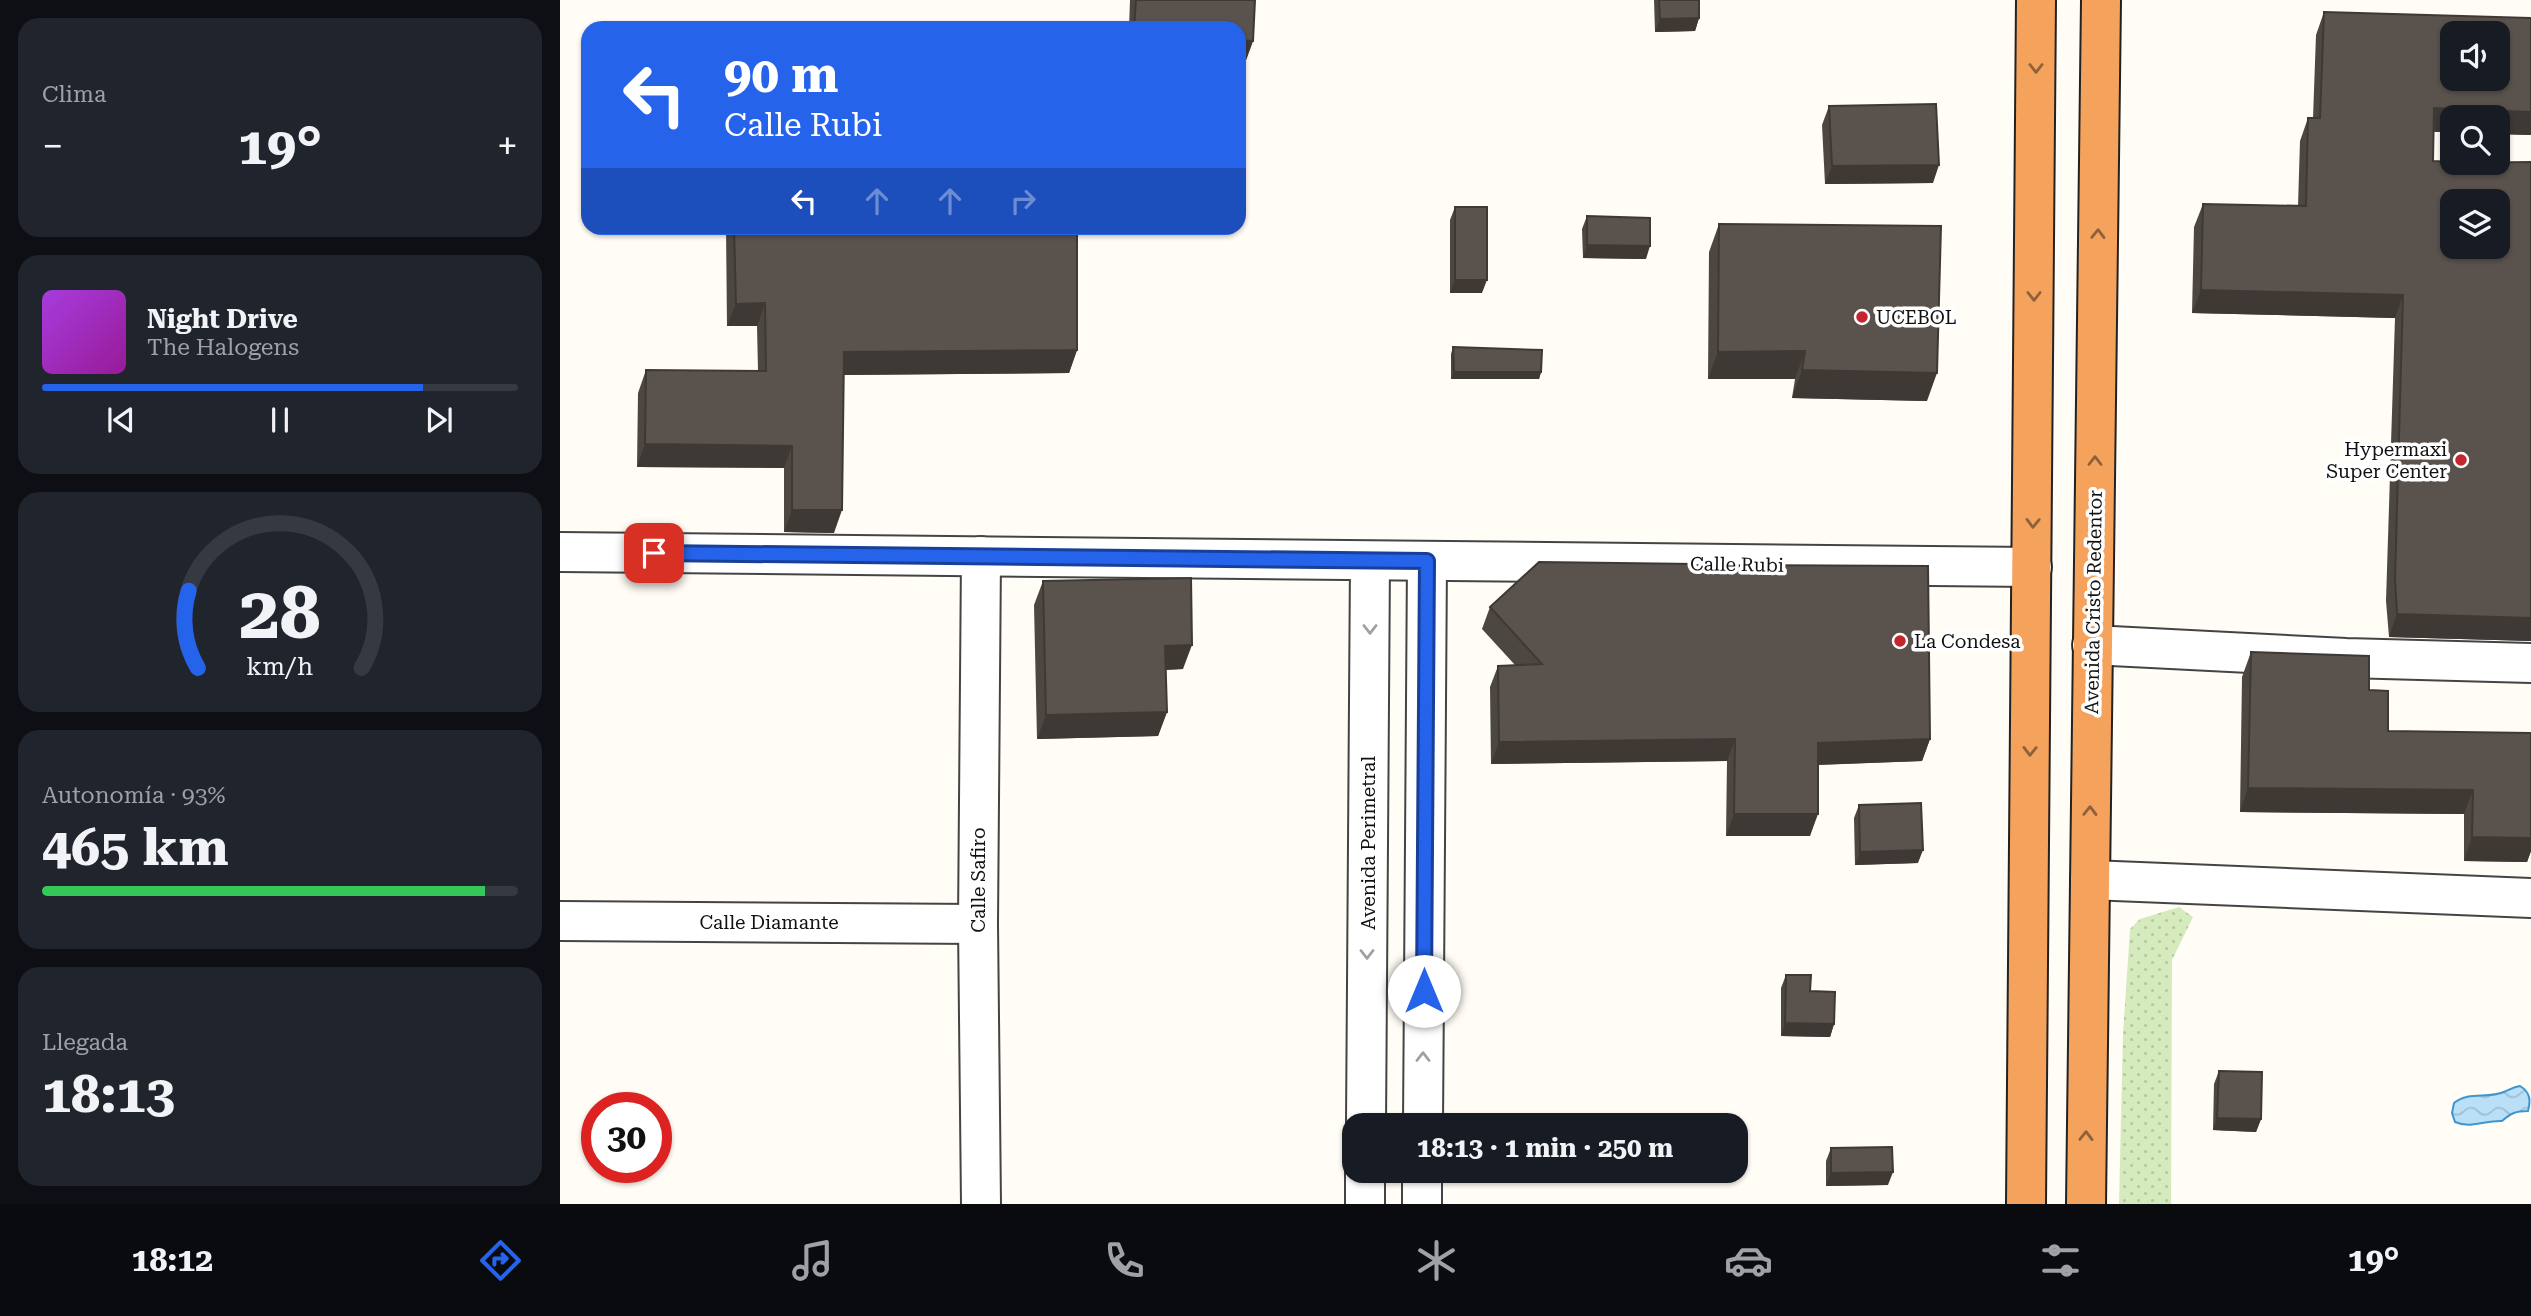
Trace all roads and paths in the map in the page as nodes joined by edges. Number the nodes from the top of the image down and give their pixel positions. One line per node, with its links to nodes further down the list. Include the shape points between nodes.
1 (2036, 0): 7 (highway, one-way to 7)
2 (2101, 0): 8 (highway, Avenida Cristo Redentor, one-way to 2)
3 (560, 552): 4 (street, Calle Rubi)
4 (981, 556): 5 (street, Calle Rubi); 13 (street, Calle Safiro)
5 (1370, 561): 6 (street, Calle Rubi); 14 (street, Avenida Perimetral, one-way to 14)
6 (1427, 561): 7 (street, Calle Rubi); 15 (street, one-way to 6)
7 (2032, 567): 21 (highway, one-way to 21)
8 (2092, 645): 9 (street); 10 (highway, Avenida Cristo Redentor, one-way to 8)
9 (2531, 663)
10 (2090, 880): 11 (street); 22 (highway, Avenida Cristo Redentor, one-way to 10)
11 (2531, 898)
12 (560, 921): 13 (street, Calle Diamante)
13 (978, 924): 18 (street, Calle Safiro)
14 (1366, 1113)
15 (1423, 1113)
16 (1365, 1183): 19 (street)
17 (1422, 1183): 20 (street)
18 (981, 1204)
19 (1365, 1204)
20 (1422, 1204)
21 (2026, 1204)
22 (2085, 1204)

